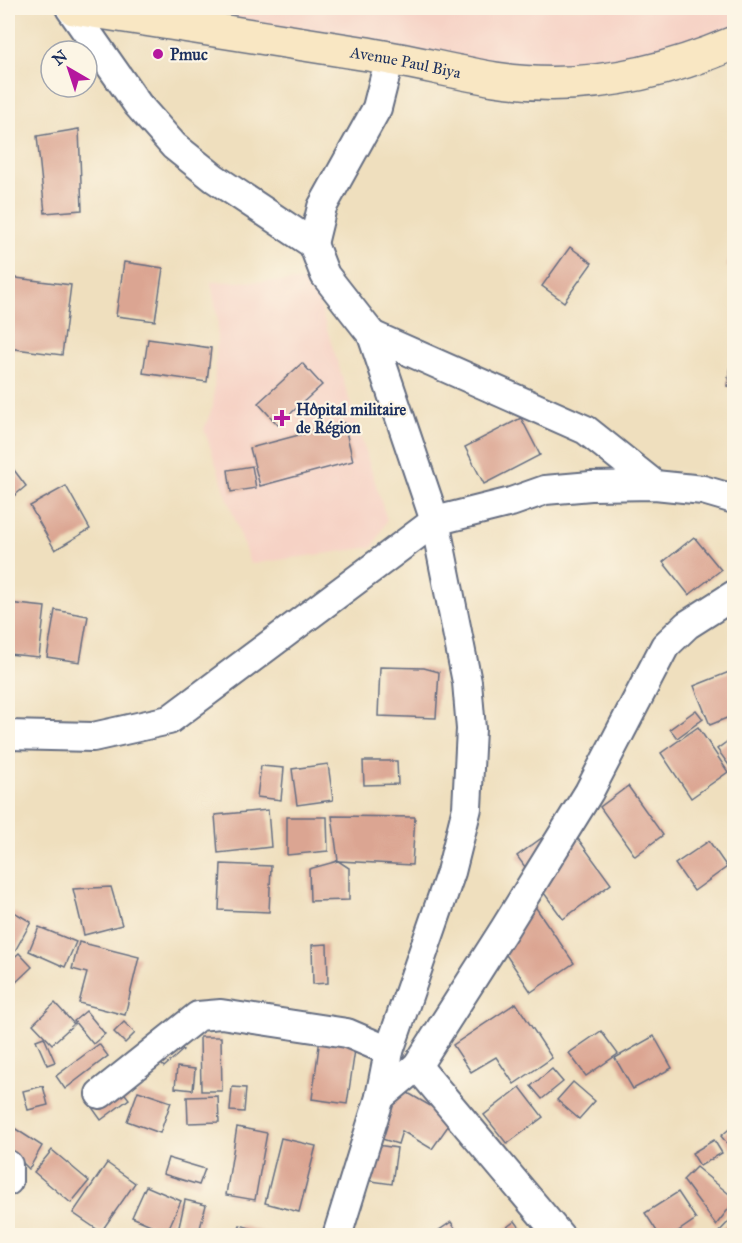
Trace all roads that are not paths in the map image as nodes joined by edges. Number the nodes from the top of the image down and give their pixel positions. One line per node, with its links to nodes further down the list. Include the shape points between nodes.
1 (72, 8): 3 (main road, Avenue Paul Biya); 4 (street, via 138,105 174,146 214,178)
2 (735, 43): 3 (main road, Avenue Paul Biya, via 662,69 608,81 497,79)
3 (390, 57): 4 (street, via 377,108 322,207)
4 (313, 244): 5 (street, via 325,275)
5 (372, 335): 6 (street, via 586,430); 8 (street)
6 (655, 485): 7 (street, via 703,490); 8 (street, via 545,490)
7 (735, 499)
8 (435, 521): 10 (street, via 169,720 93,737); 11 (street, via 467,682 471,770 461,840)
9 (735, 596): 12 (street, via 687,625 665,646 589,792)
10 (8, 735)
11 (394, 1039): 13 (street, via 221,1014 198,1016); 14 (street)
12 (417, 1066): 14 (street); 18 (street)
13 (100, 1094)
14 (380, 1097): 17 (street)
15 (8, 1166): 16 (street)
16 (8, 1181)
17 (337, 1236)
18 (560, 1236)

